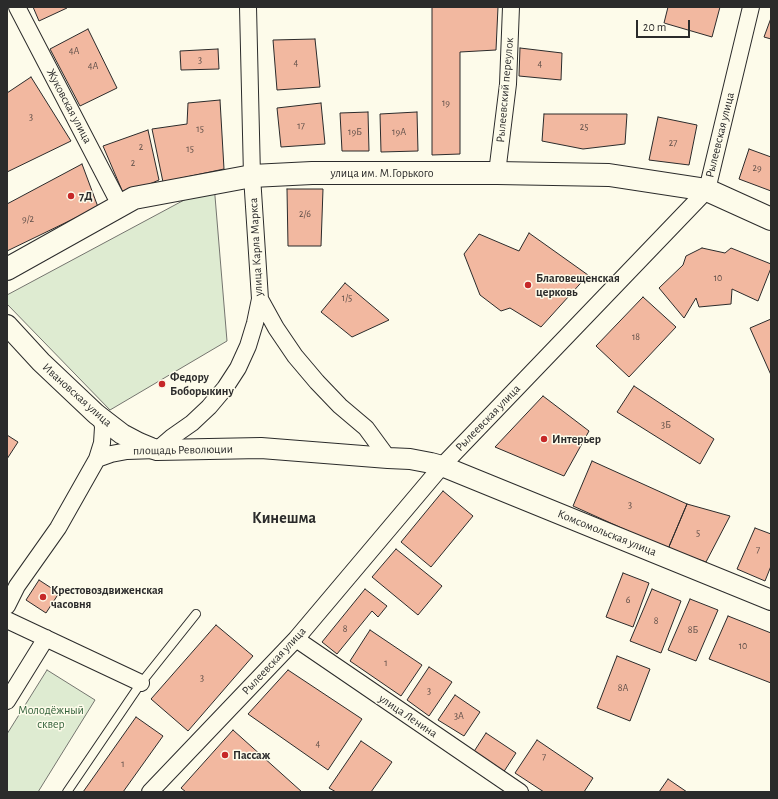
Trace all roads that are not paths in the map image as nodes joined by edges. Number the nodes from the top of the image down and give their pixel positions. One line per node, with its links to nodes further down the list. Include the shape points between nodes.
1 (17, 7): 8 (street, Жуковская улица)
2 (248, 7): 6 (street, улица Карла Маркса)
3 (511, 7): 5 (street, Рылеевский переулок, via 508,84)
4 (751, 7): 7 (street, Рылеевская улица)
5 (497, 173): 6 (main road, улица им. М.Горького, via 312,173); 7 (main road, улица им. М.Горького, via 609,175)
6 (252, 176): 8 (main road, улица им. М.Горького, via 134,198); 11 (street, улица Карла Маркса)
7 (707, 190): 9 (main road, улица им. М.Горького); 17 (street, Рылеевская улица)
8 (120, 205): 10 (main road, улица им. М.Горького)
9 (771, 220)
10 (7, 269)
11 (260, 299): 14 (street, улица Карла Маркса, via 248,346 225,388 192,423); 15 (street, via 295,356 340,406 366,428)
12 (7, 325): 13 (street, Ивановская улица, via 41,362)
13 (96, 414): 14 (street, Ивановская улица, via 127,437); 16 (street, via 103,427)
14 (157, 450): 15 (street, площадь Революции, via 261,448); 16 (street, площадь Революции, via 127,451)
15 (388, 458): 17 (street, площадь Революции, via 410,459)
16 (97, 459): 19 (street, via 58,528 17,586)
17 (442, 466): 18 (street, Комсомольская улица); 23 (street, Рылеевская улица)
18 (771, 600)
19 (7, 606)
20 (196, 614): 24 (lane)
21 (7, 620): 22 (street)
22 (46, 638): 24 (street); 25 (street)
23 (296, 639): 27 (street, Рылеевская улица); 28 (street, улица Ленина)
24 (141, 683): 26 (lane)
25 (7, 701)
26 (67, 792)
27 (150, 792)
28 (520, 792)

